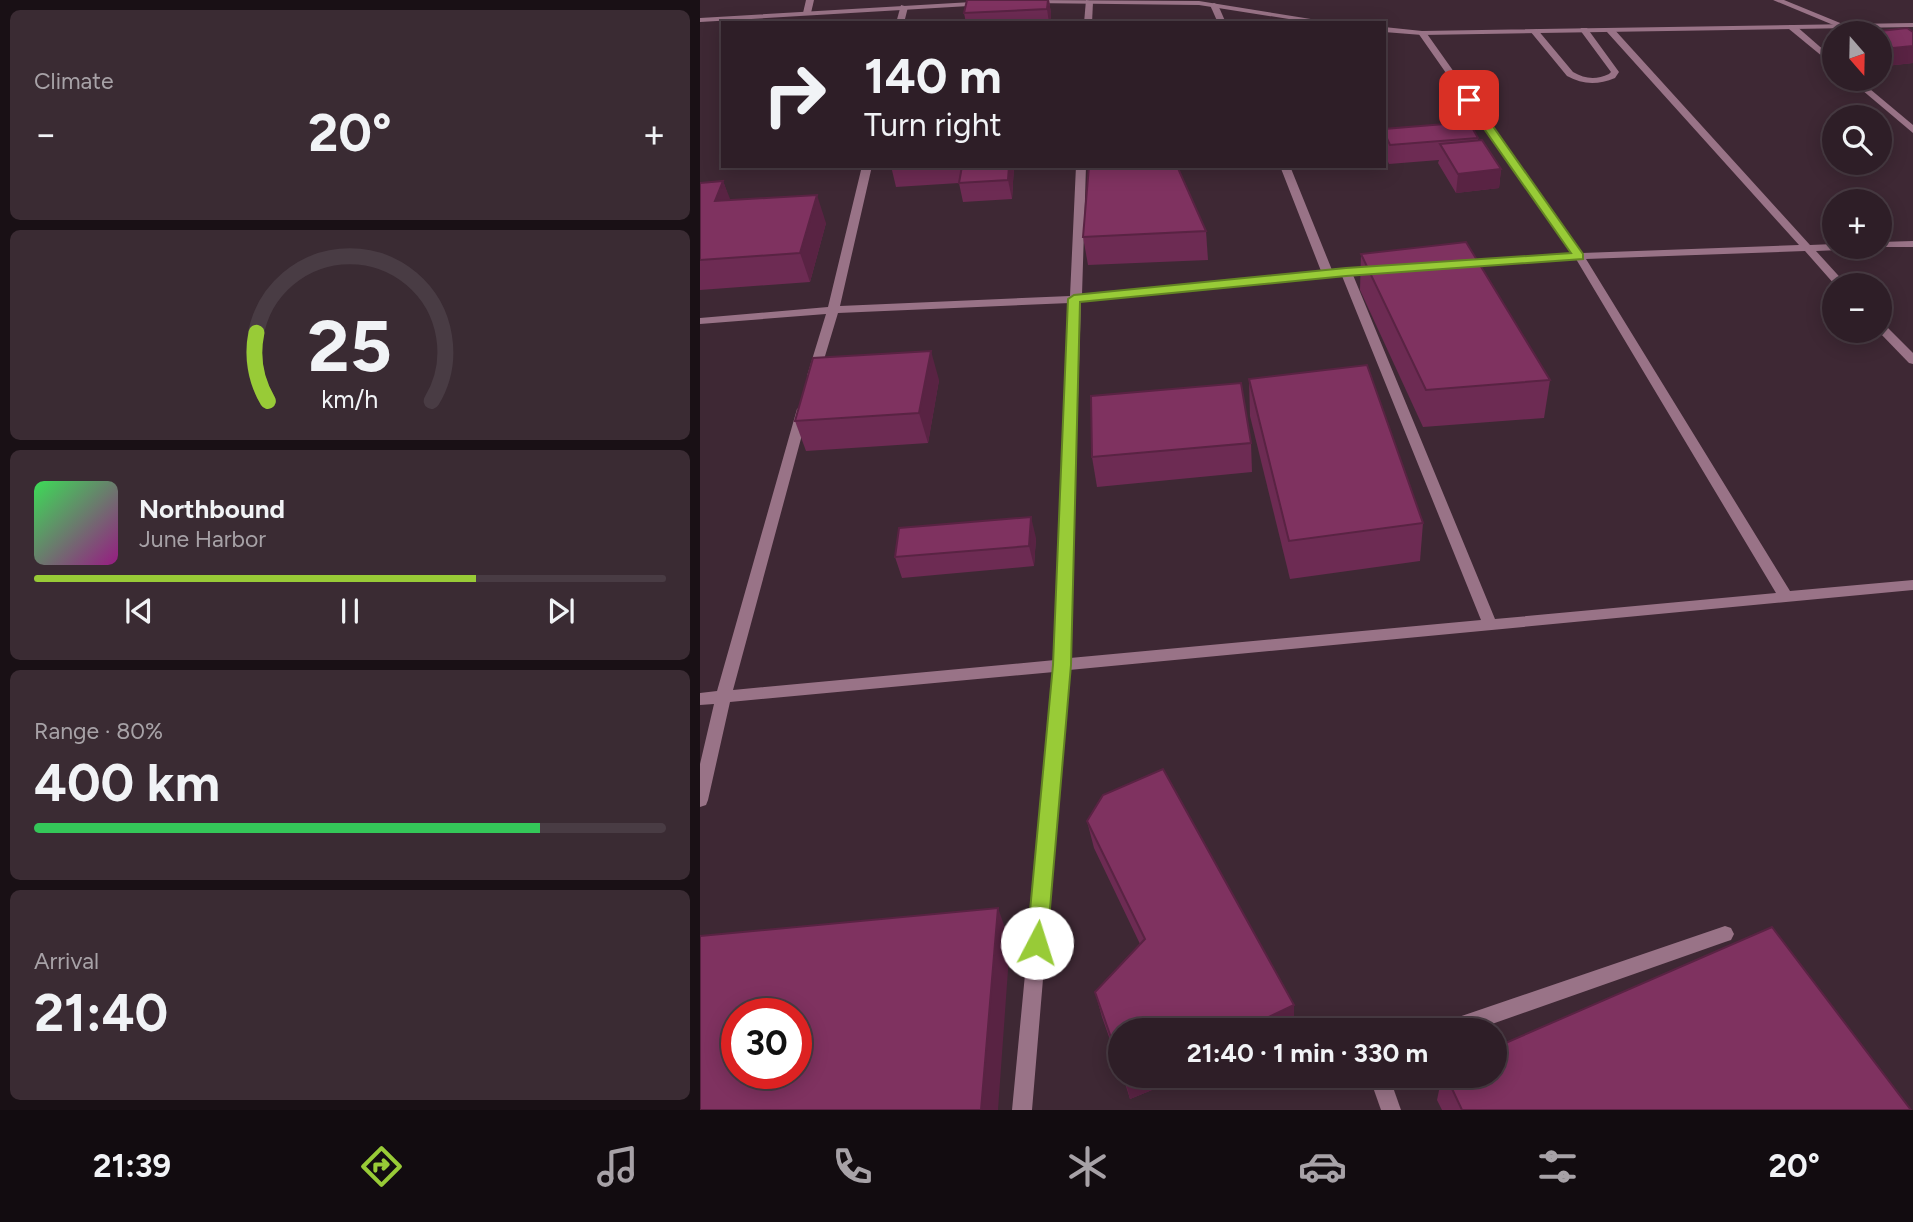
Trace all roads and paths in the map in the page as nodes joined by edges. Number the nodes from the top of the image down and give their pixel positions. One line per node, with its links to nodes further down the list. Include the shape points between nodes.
1 (810, 0): 8 (street)
2 (1777, 0): 14 (street)
3 (1001, 2): 7 (street)
4 (1015, 2): 5 (street)
5 (1089, 2): 6 (street); 11 (street)
6 (1214, 5): 12 (street); 13 (street)
7 (904, 7): 8 (street); 10 (street)
8 (807, 13): 9 (street)
9 (700, 20)
10 (900, 21)
11 (1088, 21)
12 (1221, 21)
13 (1319, 21)
14 (1831, 21)
15 (1892, 26): 16 (street)
16 (1896, 26): 17 (street); 25 (street)
17 (1913, 26)
18 (1792, 27): 19 (street); 22 (street); 26 (street)
19 (1822, 27)
20 (1386, 29): 24 (street)
21 (1584, 30): 22 (street); 23 (street); 23 (street, via 1615,72 1612,76 1588,82 1570,74)
22 (1610, 30): 34 (street)
23 (1534, 31): 24 (street)
24 (1422, 33): 36 (street)
25 (1913, 35)
26 (1822, 53)
27 (1867, 91): 28 (street)
28 (1913, 130)
29 (867, 168): 43 (street)
30 (1081, 168): 42 (street)
31 (1285, 168): 41 (street)
32 (1913, 244): 33 (street)
33 (1892, 245)
34 (1805, 248): 35 (street); 36 (street); 40 (street)
35 (1822, 248)
36 (1579, 256): 37 (street); 48 (street)
37 (1456, 265)
38 (1387, 270): 39 (street)
39 (1346, 272): 41 (street); 49 (street)
40 (1829, 273)
41 (1328, 274): 42 (street)
42 (1074, 299): 43 (street); 50 (street)
43 (833, 310): 44 (street); 51 (street)
44 (700, 321)
45 (1892, 338): 46 (street)
46 (1913, 360)
47 (1913, 585): 48 (street)
48 (1786, 597): 49 (street)
49 (1490, 624): 50 (street)
50 (1062, 665): 51 (street); 57 (street)
51 (723, 697): 52 (street); 53 (street)
52 (700, 699)
53 (700, 800)
54 (1725, 934): 55 (street)
55 (1482, 1018)
56 (1383, 1088): 58 (street)
57 (1022, 1110)
58 (1391, 1110)

